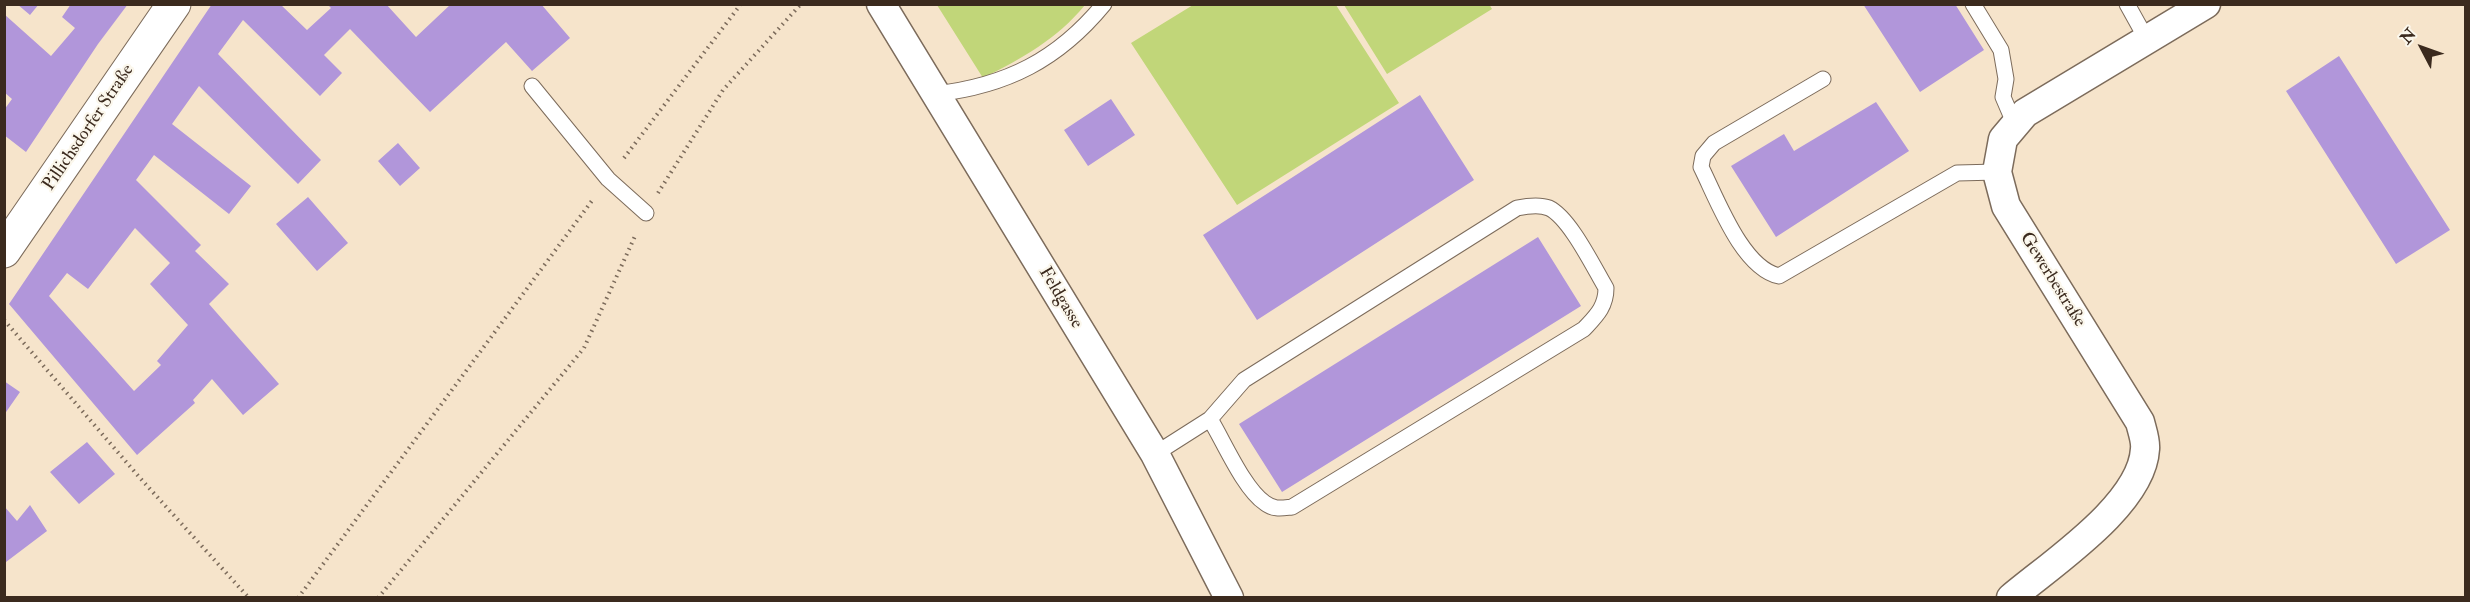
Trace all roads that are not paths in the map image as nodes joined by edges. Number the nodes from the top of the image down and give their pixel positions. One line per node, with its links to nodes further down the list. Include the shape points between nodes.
1 (174, 4): 14 (main road, Pillichsdorfer Straße)
2 (881, 4): 10 (street, Feldgasse)
3 (1104, 4): 10 (lane, via 1069,42 1026,71 1000,82)
4 (1973, 4): 11 (lane, via 2001,50 2006,79 2003,97)
5 (2127, 4): 7 (lane)
6 (2206, 4): 7 (street, Gewerbestraße)
7 (2147, 40): 11 (street, Gewerbestraße, via 2025,113)
8 (1823, 79): 12 (lane, via 1714,143 1703,156 1701,167 1744,251 1770,274 1779,276 1957,173)
9 (532, 86): 13 (lane, via 608,179)
10 (935, 94): 16 (street, Feldgasse)
11 (2015, 125): 12 (street, Gewerbestraße, via 2003,139)
12 (1997, 172): 18 (street, Gewerbestraße, via 2006,206 2140,422 2146,449 2137,480 2118,508)
13 (646, 213)
14 (4, 251)
15 (1210, 419): 15 (lane, via 1244,380 1517,208 1550,208 1564,221 1606,288 1606,300 1584,329 1292,507 1277,509 1264,503); 16 (lane)
16 (1155, 454): 17 (street, Feldgasse)
17 (1229, 597)
18 (2011, 597)

